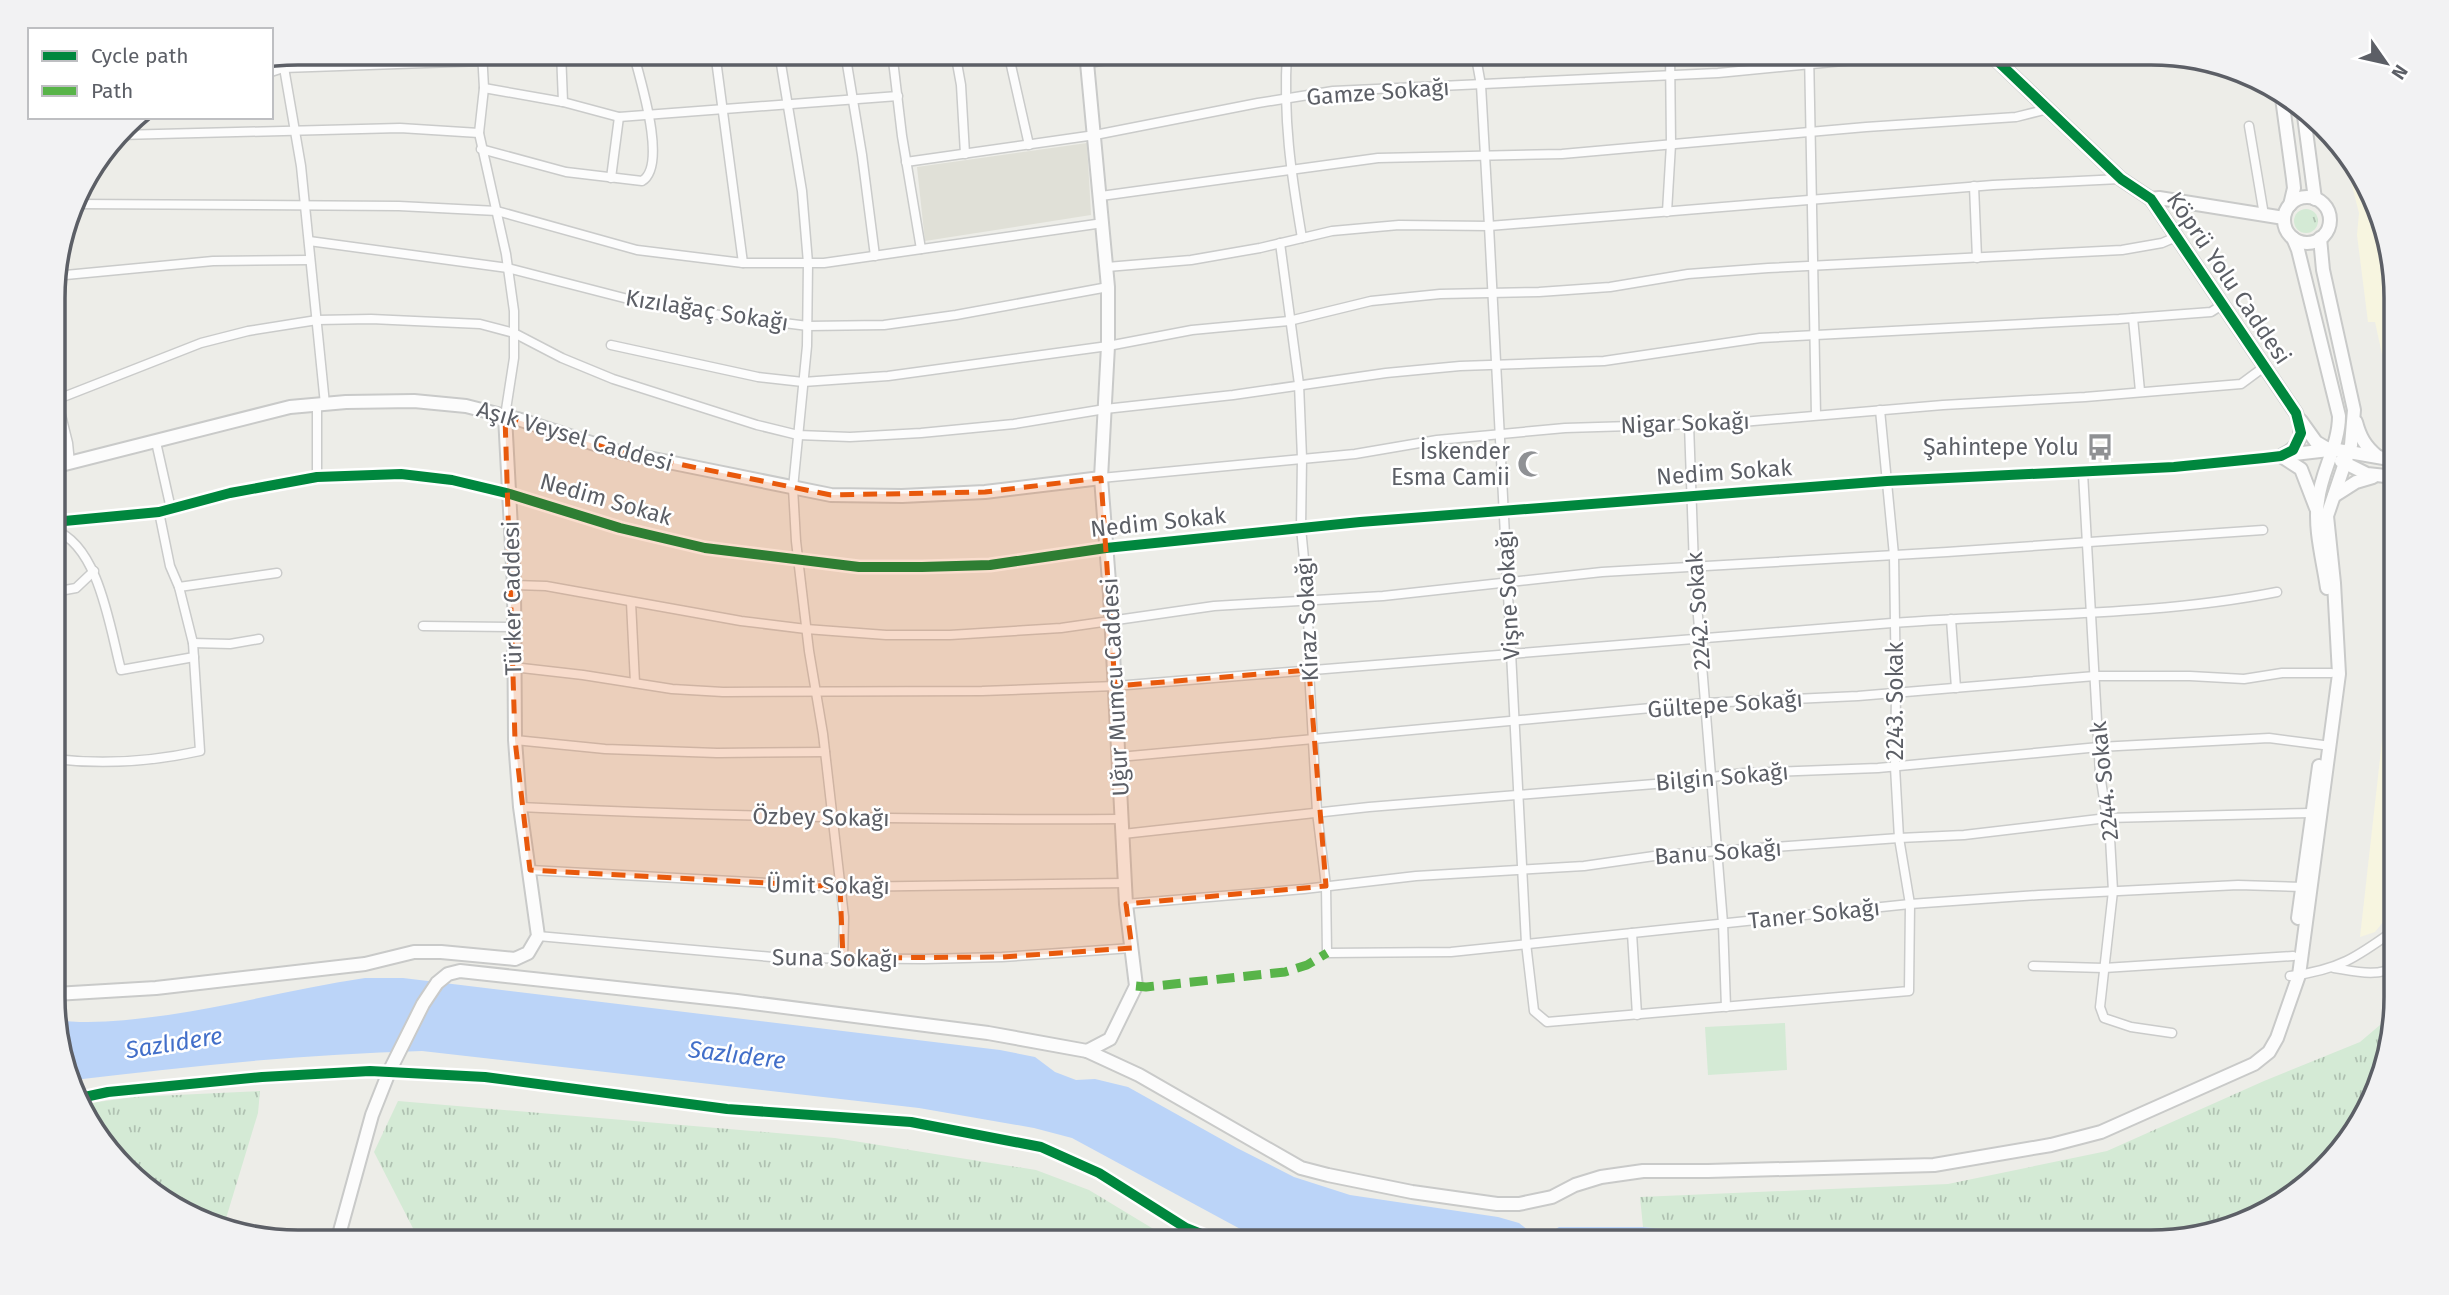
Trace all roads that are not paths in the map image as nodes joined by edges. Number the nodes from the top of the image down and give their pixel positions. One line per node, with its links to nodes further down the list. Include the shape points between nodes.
1 (337, 65): 17 (street)
2 (483, 65): 21 (street, Türker Caddesi)
3 (562, 65): 25 (street)
4 (636, 65): 30 (street)
5 (717, 65): 28 (street)
6 (781, 65): 26 (street)
7 (847, 65): 23 (street)
8 (894, 65): 22 (street)
9 (957, 65): 42 (street)
10 (1012, 65): 40 (street)
11 (1087, 65): 38 (main road, Uğur Mumcu Caddesi)
12 (1286, 65): 24 (street)
13 (1477, 65): 20 (street, Vişne Sokağı)
14 (1671, 65): 19 (street)
15 (1809, 65): 19 (street, Gamze Sokağı); 35 (street)
16 (2002, 65): 29 (main road, Köprü Yolu Caddesi)
17 (283, 68): 18 (street); 34 (street)
18 (273, 71)
19 (1671, 75): 20 (street, Gamze Sokağı); 39 (street)
20 (1481, 85): 24 (street, Gamze Sokağı, via 1333,91); 43 (street, Vişne Sokağı)
21 (484, 88): 25 (street); 36 (street, Türker Caddesi)
22 (898, 96): 23 (street); 44 (street)
23 (853, 99): 26 (street); 69 (street)
24 (1284, 99): 38 (street, Gamze Sokağı); 45 (street)
25 (563, 102): 31 (street)
26 (788, 104): 28 (street); 73 (street)
27 (2283, 106): 55 (main road, via 2294,188)
28 (722, 109): 30 (street); 72 (street)
29 (2049, 109): 35 (street, via 2016,117); 47 (main road, Köprü Yolu Caddesi)
30 (648, 116): 31 (street); 46 (street, via 654,144 652,171 642,181)
31 (619, 117): 46 (street)
32 (2305, 123): 51 (main road)
33 (2249, 125): 58 (street)
34 (296, 132): 36 (street, via 400,128); 37 (street); 54 (street)
35 (1811, 132): 39 (street); 52 (street)
36 (479, 133): 41 (street, Türker Caddesi)
37 (132, 135)
38 (1095, 135): 40 (street, Gamze Sokağı); 49 (main road, Uğur Mumcu Caddesi)
39 (1671, 144): 43 (street, via 1562,154); 57 (street)
40 (1029, 145): 42 (street, Gamze Sokağı)
41 (481, 149): 46 (street, via 566,172); 56 (street, Türker Caddesi)
42 (965, 154): 44 (street, Gamze Sokağı)
43 (1485, 154): 45 (street, via 1378,158); 61 (street, Vişne Sokağı)
44 (906, 162): 68 (street)
45 (1290, 170): 49 (street); 63 (street)
46 (611, 178)
47 (2121, 179): 48 (street); 50 (main road, Köprü Yolu Caddesi)
48 (1974, 186): 52 (street); 70 (street)
49 (1101, 196): 60 (main road, Uğur Mumcu Caddesi)
50 (2151, 199): 58 (main road); 62 (main road, Köprü Yolu Caddesi)
51 (2315, 199): 55 (main road, via 2303,198); 65 (main road, via 2329,218 2327,232)
52 (1812, 200): 57 (street); 74 (street)
53 (84, 204): 54 (street)
54 (304, 204): 56 (street); 66 (street)
55 (2290, 205): 59 (main road)
56 (497, 211): 72 (street, via 637,250); 76 (street, Türker Caddesi)
57 (1667, 212): 61 (street)
58 (2264, 215): 59 (main road)
59 (2284, 218): 64 (main road)
60 (1103, 223): 68 (street); 75 (main road, Uğur Mumcu Caddesi)
61 (1489, 226): 63 (street, via 1399,225); 79 (street, Vişne Sokağı)
62 (2176, 237): 70 (street, via 2122,250); 80 (main road, Köprü Yolu Caddesi)
63 (1302, 238): 67 (street)
64 (2292, 238): 65 (main road, via 2306,243); 107 (main road, via 2339,416)
65 (2320, 238): 99 (main road)
66 (309, 242): 71 (street); 76 (street, Kızılağaç Sokağı)
67 (1280, 243): 75 (street, via 1191,260); 83 (street, Kiraz Sokağı)
68 (921, 249): 69 (street)
69 (875, 256): 73 (street)
70 (1977, 258): 74 (street)
71 (310, 260): 77 (street, via 213,261); 82 (street)
72 (743, 263): 73 (street)
73 (808, 263): 84 (street)
74 (1813, 266): 79 (street, via 1688,274 1610,287); 86 (street)
75 (1107, 267): 78 (main road, Uğur Mumcu Caddesi)
76 (508, 268): 84 (street, Kızılağaç Sokağı, via 628,299); 85 (street, Türker Caddesi)
77 (66, 275)
78 (1108, 287): 84 (street, Kızılağaç Sokağı, via 884,325); 88 (main road, Uğur Mumcu Caddesi)
79 (1492, 293): 83 (street, via 1371,301); 89 (street, Vişne Sokağı)
80 (2222, 305): 81 (street, via 2211,312); 90 (main road, Köprü Yolu Caddesi)
81 (2133, 317): 86 (street); 93 (street)
82 (317, 320): 85 (street, via 430,320 480,324); 94 (street, via 201,343); 95 (street)
83 (1289, 321): 88 (street, via 1192,330); 92 (street, Kiraz Sokağı)
84 (808, 326): 91 (street)
85 (514, 333): 101 (street, Türker Caddesi); 104 (street, via 613,379)
86 (1815, 335): 89 (street, via 1760,338 1604,361); 100 (street)
87 (611, 345): 91 (street, via 758,377)
88 (1108, 346): 91 (street, via 888,376); 96 (main road, Uğur Mumcu Caddesi)
89 (1496, 365): 92 (street); 105 (street, Vişne Sokağı)
90 (2264, 367): 93 (street, Nigar Sokağı, via 2241,384); 97 (main road, Köprü Yolu Caddesi)
91 (803, 382): 104 (street)
92 (1299, 384): 96 (street); 110 (street, Kiraz Sokağı)
93 (2140, 391): 98 (street, Nigar Sokağı)
94 (65, 396)
95 (321, 404): 101 (main road, Aşık Veysel Caddesi, via 414,401 466,406); 106 (main road, Aşık Veysel Caddesi, via 290,407); 116 (street)
96 (1105, 409): 104 (street, via 921,433); 119 (main road, Uğur Mumcu Caddesi)
97 (2294, 409): 107 (main road, Köprü Yolu Caddesi, via 2316,442); 108 (main road, via 2301,433 2293,450)
98 (1880, 410): 100 (street, Nigar Sokağı); 120 (street, 2243. Sokak)
99 (2354, 410): 109 (main road, via 2361,438); 111 (main road)
100 (1816, 415): 102 (street, Nigar Sokağı)
101 (505, 416): 121 (main road, Aşık Veysel Caddesi, via 619,452); 122 (main road, Türker Caddesi)
102 (1689, 424): 105 (street, Nigar Sokağı); 123 (street, 2242. Sokak)
103 (65, 433): 113 (street)
104 (798, 435): 121 (street)
105 (1500, 435): 110 (street, Nigar Sokağı); 126 (street, Vişne Sokağı)
106 (156, 442): 113 (main road, Aşık Veysel Caddesi); 125 (street)
107 (2333, 449): 108 (main road); 111 (main road, Köprü Yolu Caddesi); 128 (main road, via 2317,501)
108 (2281, 456): 115 (street, Nedim Sokak); 128 (main road, via 2301,469)
109 (2377, 457): 111 (main road); 112 (main road)
110 (1302, 458): 119 (street, Nigar Sokağı); 130 (street, Kiraz Sokağı)
111 (2347, 458): 117 (main road, via 2367,474); 124 (main road)
112 (2384, 458)
113 (70, 463): 114 (main road, Aşık Veysel Caddesi)
114 (65, 464)
115 (2083, 473): 120 (street, Nedim Sokak); 133 (street, 2244. Sokak)
116 (317, 477): 122 (street, Nedim Sokak, via 401,474); 125 (street, Nedim Sokak)
117 (2380, 477): 118 (main road); 124 (main road, via 2356,482)
118 (2384, 477)
119 (1101, 478): 121 (main road, Aşık Veysel Caddesi, via 902,496 831,495); 134 (main road, Uğur Mumcu Caddesi)
120 (1887, 481): 123 (street, Nedim Sokak); 135 (street, 2243. Sokak)
121 (793, 488): 136 (street)
122 (510, 494): 136 (street, Nedim Sokak, via 705,548); 141 (main road, Türker Caddesi)
123 (1691, 496): 126 (street, Nedim Sokak); 137 (street, 2242. Sokak)
124 (2333, 496): 211 (main road, via 2327,516 2339,674)
125 (172, 509): 127 (street, Nedim Sokak)
126 (1504, 511): 130 (street, Nedim Sokak); 140 (street, Vişne Sokağı)
127 (159, 512): 129 (street, Nedim Sokak); 142 (street)
128 (2318, 514): 161 (main road, via 2329,602)
129 (65, 521)
130 (1301, 528): 134 (street, Nedim Sokak); 145 (street, Kiraz Sokağı)
131 (2263, 530): 133 (street)
132 (65, 535): 138 (street)
133 (2088, 542): 135 (street); 147 (street, 2244. Sokak)
134 (1106, 548): 136 (street, Nedim Sokak, via 990,565 859,567); 149 (main road, Uğur Mumcu Caddesi)
135 (1894, 555): 137 (street); 150 (street, 2243. Sokak)
136 (798, 559): 153 (street)
137 (1694, 567): 140 (street); 154 (street, 2242. Sokak)
138 (94, 571): 143 (street, via 76,588); 158 (street, via 121,670)
139 (277, 573): 142 (street)
140 (1507, 583): 145 (street); 157 (street, Vişne Sokağı)
141 (514, 585): 146 (street); 152 (main road, Türker Caddesi)
142 (179, 587): 156 (street)
143 (65, 590)
144 (2277, 592): 147 (street, via 2178,607)
145 (1308, 600): 149 (street, via 1214,606); 160 (street, Kiraz Sokağı)
146 (631, 601): 153 (street); 163 (street)
147 (2091, 613): 148 (street); 162 (street, 2244. Sokak)
148 (1951, 619): 150 (street); 165 (street)
149 (1112, 622): 153 (street, via 950,635); 164 (main road, Uğur Mumcu Caddesi)
150 (1896, 623): 154 (street); 167 (street, 2243. Sokak)
151 (423, 626): 152 (street)
152 (515, 627): 159 (main road, Türker Caddesi)
153 (806, 629): 166 (street)
154 (1699, 638): 157 (street); 168 (street, 2242. Sokak)
155 (259, 639): 156 (street)
156 (193, 643): 158 (street)
157 (1511, 654): 160 (street); 169 (street, Vişne Sokağı)
158 (194, 657): 176 (street, via 200,751 160,760 94,764)
159 (513, 667): 163 (street); 171 (main road, Türker Caddesi)
160 (1309, 670): 164 (street); 170 (street, Kiraz Sokağı)
161 (2331, 673): 162 (street, Gültepe Sokağı, via 2244,679); 172 (main road)
162 (2095, 676): 165 (street, Gültepe Sokağı); 173 (street, 2244. Sokak)
163 (635, 683): 166 (street, via 723,692)
164 (1115, 686): 166 (street); 175 (main road, Uğur Mumcu Caddesi)
165 (1955, 688): 167 (street, Gültepe Sokağı)
166 (815, 691): 174 (street)
167 (1896, 693): 168 (street, Gültepe Sokağı); 177 (street, 2243. Sokak)
168 (1705, 703): 169 (street, Gültepe Sokağı); 178 (street, 2242. Sokak)
169 (1514, 722): 170 (street, Gültepe Sokağı); 179 (street, Vişne Sokağı)
170 (1314, 739): 175 (street, Gültepe Sokağı); 181 (street, Kiraz Sokağı)
171 (515, 740): 174 (street, via 617,750); 180 (main road, Türker Caddesi)
172 (2323, 745): 173 (street, Bilgin Sokağı, via 2269,738); 182 (main road)
173 (2099, 747): 177 (street, Bilgin Sokağı); 184 (street, 2244. Sokak)
174 (825, 752): 183 (street)
175 (1119, 757): 185 (main road, Uğur Mumcu Caddesi)
176 (65, 760)
177 (1895, 766): 178 (street, Bilgin Sokağı); 187 (street, 2243. Sokak)
178 (1710, 777): 179 (street, Bilgin Sokağı); 188 (street, 2242. Sokak)
179 (1518, 795): 181 (street, Bilgin Sokağı); 189 (street, Vişne Sokağı)
180 (520, 807): 183 (street, Özbey Sokağı, via 698,816); 190 (main road, Türker Caddesi)
181 (1317, 812): 186 (street, Bilgin Sokağı); 192 (street, Kiraz Sokağı)
182 (2311, 813): 184 (street, Banu Sokağı); 194 (main road)
183 (832, 816): 185 (street, Özbey Sokağı); 193 (street)
184 (2107, 818): 187 (street, Banu Sokağı); 195 (street, 2244. Sokak)
185 (1122, 819): 186 (main road, Uğur Mumcu Caddesi)
186 (1123, 834): 191 (main road, Uğur Mumcu Caddesi)
187 (1899, 838): 188 (street, Banu Sokağı); 197 (street, 2243. Sokak)
188 (1717, 852): 189 (street, Banu Sokağı); 198 (street, 2242. Sokak)
189 (1522, 869): 192 (street, Banu Sokağı); 202 (street, Vişne Sokağı)
190 (530, 870): 193 (street, Ümit Sokağı); 200 (main road, Türker Caddesi)
191 (1125, 883): 193 (street, Ümit Sokağı); 196 (main road, Uğur Mumcu Caddesi)
192 (1325, 886): 196 (street, Banu Sokağı); 204 (street, Kiraz Sokağı)
193 (840, 887): 206 (street)
194 (2302, 887): 195 (street, Taner Sokağı); 205 (main road)
195 (2113, 891): 197 (street, Taner Sokağı); 208 (street, 2244. Sokak)
196 (1126, 904): 203 (main road, Uğur Mumcu Caddesi)
197 (1910, 904): 198 (street, Taner Sokağı); 213 (street, 2243. Sokak, via 1909,991)
198 (1723, 923): 199 (street, Taner Sokağı); 213 (street, 2242. Sokak)
199 (1632, 933): 202 (street, Taner Sokağı); 214 (street)
200 (538, 936): 206 (street, Suna Sokağı, via 783,958); 212 (main road, via 528,953 515,959 414,952 365,964)
201 (2384, 938): 209 (street)
202 (1526, 943): 204 (street, Taner Sokağı, via 1451,952); 214 (street, Vişne Sokağı, via 1534,1011 1547,1022)
203 (1132, 948): 206 (street, Suna Sokağı, via 1002,957); 216 (main road, Uğur Mumcu Caddesi, via 1136,986 1132,998 1110,1039)
204 (1326, 953)
205 (2294, 956): 208 (street); 211 (main road)
206 (843, 958)
207 (2033, 966): 208 (street)
208 (2104, 968): 215 (street, 2244. Sokak, via 2100,1007 2104,1018)
209 (2334, 968): 210 (street); 211 (street)
210 (2384, 971)
211 (2295, 976): 216 (main road, via 2269,1052 2254,1065 2101,1132 1934,1165 1643,1171 1601,1177 1519,1204 1412,1192 1301,1168 1139,1075)
212 (65, 993)
213 (1726, 1007): 214 (street)
214 (1637, 1015)
215 (2172, 1033)
216 (1087, 1051): 217 (main road, via 988,1033 460,971 437,983 389,1072 372,1115)
217 (340, 1230)

